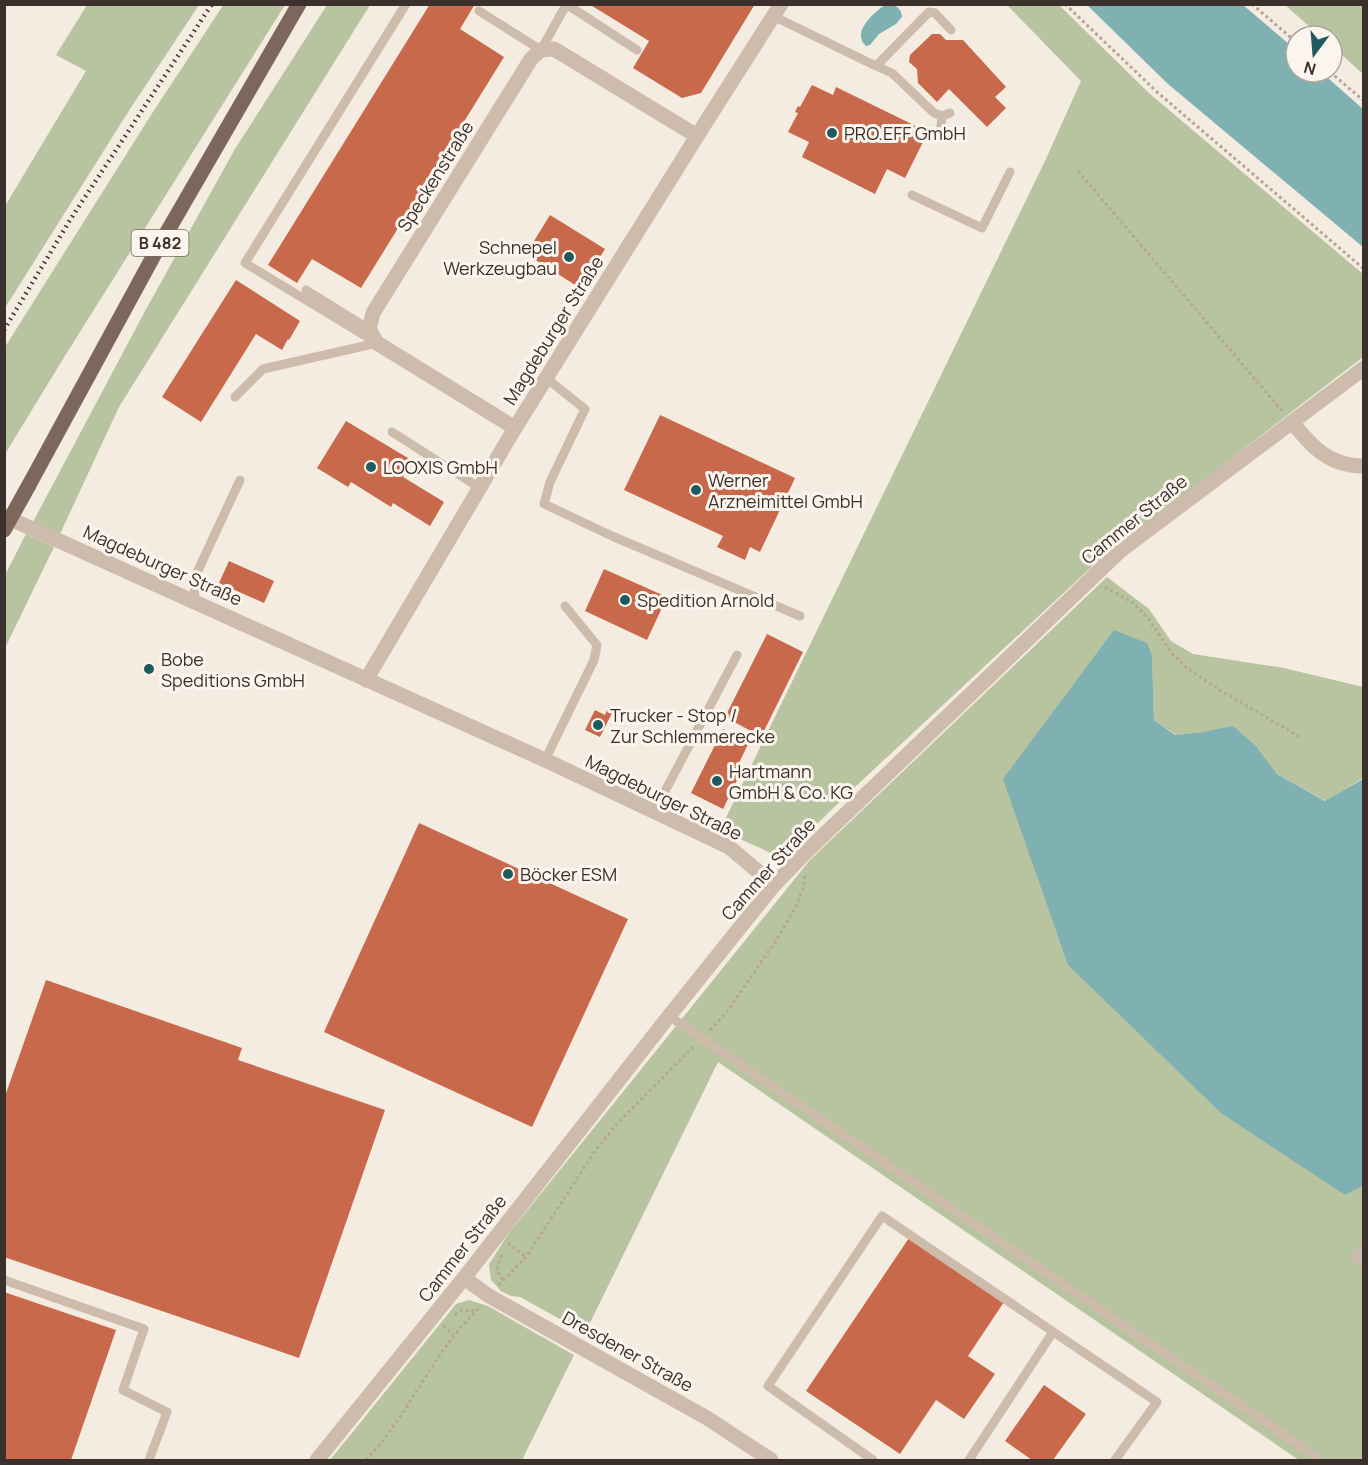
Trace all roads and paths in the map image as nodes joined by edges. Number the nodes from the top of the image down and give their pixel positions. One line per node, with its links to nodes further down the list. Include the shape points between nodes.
1 (299, 4): 33 (main road, B 482, bridge)
2 (406, 4): 23 (lane, via 245,263)
3 (1065, 4): 20 (path, via 1157,92)
4 (1252, 4): 9 (path)
5 (566, 5): 10 (lane); 11 (lane)
6 (777, 10): 12 (lane); 15 (street, Magdeburger Straße)
7 (479, 11): 10 (lane)
8 (951, 30): 12 (lane, via 929,12)
9 (1284, 32)
10 (541, 50): 15 (street, via 554,49); 22 (street, Speckenstraße, via 531,59 373,313)
11 (637, 50)
12 (876, 66): 16 (lane, via 892,74 934,113 946,115)
13 (1344, 84): 14 (path)
14 (1364, 101)
15 (698, 136): 25 (street, Magdeburger Straße)
16 (940, 137)
17 (1078, 171): 27 (path)
18 (1010, 172): 19 (lane, via 982,228)
19 (912, 195)
20 (1364, 269)
21 (306, 290): 22 (lane)
22 (369, 329): 23 (street)
23 (377, 343): 26 (lane, via 264,369); 28 (street)
24 (1364, 368): 27 (street, Cammer Straße)
25 (546, 378): 28 (street, Magdeburger Straße); 37 (lane, via 585,409 550,482 544,504)
26 (235, 398)
27 (1292, 422): 30 (street, via 1307,441 1331,460); 34 (street, Cammer Straße, via 1120,551)
28 (515, 428): 32 (street, Magdeburger Straße)
29 (392, 432): 32 (lane)
30 (1364, 466)
31 (240, 480): 35 (lane, via 194,579)
32 (480, 488): 39 (street, Magdeburger Straße)
33 (6, 521): 35 (street, Magdeburger Straße)
34 (1090, 579): 40 (path, via 1132,603 1187,668); 43 (street, Cammer Straße)
35 (195, 601): 39 (street, Magdeburger Straße)
36 (565, 606): 41 (lane, via 597,645 594,660)
37 (800, 616)
38 (737, 656): 42 (lane)
39 (366, 680): 41 (street, Magdeburger Straße)
40 (1300, 737)
41 (545, 760): 42 (street, Magdeburger Straße)
42 (654, 812): 44 (street, Magdeburger Straße, via 729,847)
43 (807, 851): 44 (street, Cammer Straße); 46 (path, via 804,886 796,907 726,1013)
44 (774, 885): 45 (street, Cammer Straße)
45 (669, 1016): 46 (lane); 47 (street, Cammer Straße)
46 (702, 1038): 50 (path, via 594,1151); 66 (lane)
47 (497, 1234): 48 (path); 52 (street, Cammer Straße)
48 (511, 1245): 50 (path); 53 (path, via 498,1265)
49 (1364, 1250): 51 (lane, via 1356,1257)
50 (526, 1257): 53 (path)
51 (1364, 1262)
52 (464, 1278): 55 (street, Dresdener Straße); 61 (street, Cammer Straße)
53 (503, 1280): 55 (path)
54 (4, 1281): 60 (lane, via 144,1329 123,1390 167,1412)
55 (489, 1296): 56 (path); 63 (street, Dresdener Straße, via 708,1418)
56 (476, 1311): 57 (path, via 462,1310); 62 (path, via 441,1353)
57 (444, 1327)
58 (1053, 1332): 59 (lane); 64 (lane, via 882,1216 768,1386); 65 (lane, via 1157,1402)
59 (969, 1460)
60 (149, 1461)
61 (317, 1461)
62 (366, 1461)
63 (771, 1461)
64 (873, 1461)
65 (1115, 1461)
66 (1321, 1461)

